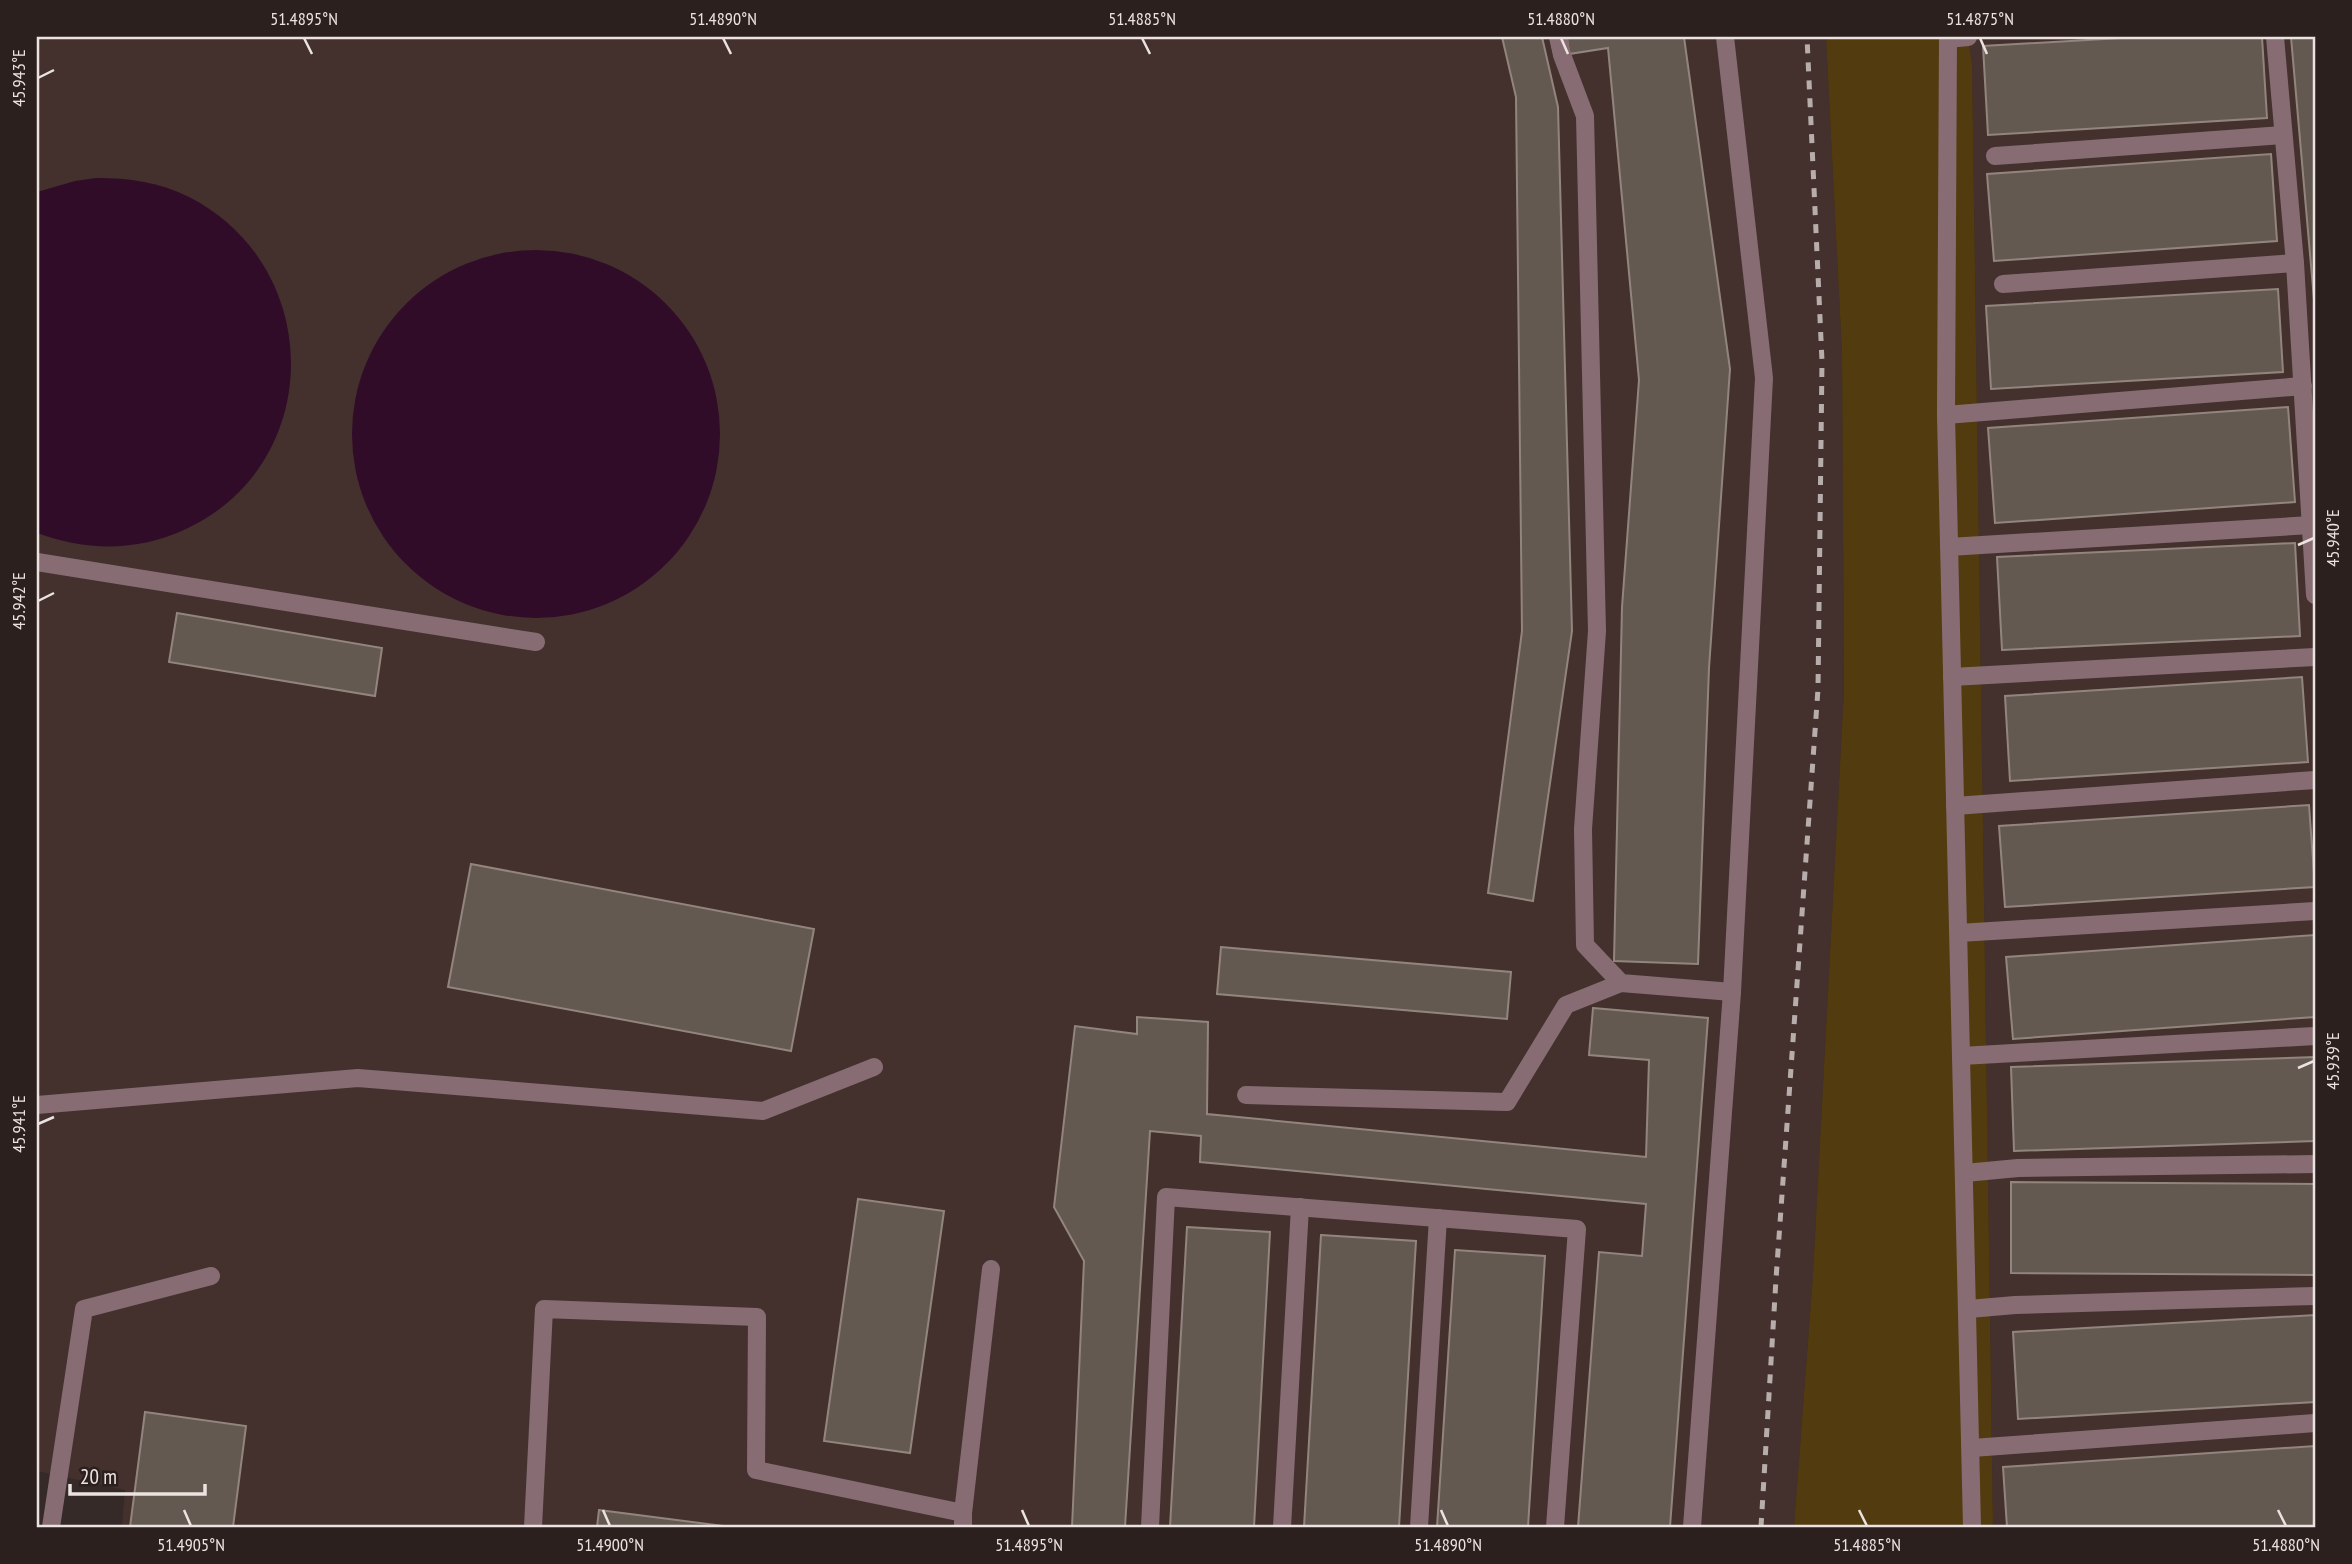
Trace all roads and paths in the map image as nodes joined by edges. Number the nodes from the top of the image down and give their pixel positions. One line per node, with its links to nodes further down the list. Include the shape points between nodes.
1 (1558, 37): 23 (lane, via 1585,116 1597,631 1583,829 1585,945)
2 (1725, 37): 24 (lane, via 1764,378)
3 (1968, 37): 5 (lane)
4 (2275, 37): 6 (lane)
5 (1948, 38): 11 (lane)
6 (2283, 135): 7 (lane); 8 (lane)
7 (1995, 156)
8 (2295, 262): 9 (lane); 10 (lane)
9 (2003, 284)
10 (2303, 386): 11 (lane); 12 (lane)
11 (1946, 415): 13 (lane)
12 (2311, 525): 13 (lane); 15 (lane)
13 (1949, 547): 18 (lane)
14 (37, 562): 16 (lane)
15 (2315, 594)
16 (536, 642)
17 (2315, 657): 18 (lane)
18 (1952, 677): 20 (lane)
19 (2315, 780): 20 (lane)
20 (1955, 806): 22 (lane)
21 (2315, 911): 22 (lane)
22 (1959, 933): 26 (lane)
23 (1621, 983): 24 (lane); 28 (lane, via 1566,1005 1507,1102)
24 (1732, 992): 47 (lane)
25 (2315, 1036): 26 (lane)
26 (1961, 1056): 31 (lane)
27 (874, 1067): 29 (lane, via 763,1111 358,1078)
28 (1247, 1095)
29 (37, 1105)
30 (2315, 1164): 31 (lane, via 2018,1168)
31 (1965, 1173): 37 (lane)
32 (1300, 1207): 33 (lane); 43 (lane, via 1166,1197); 44 (lane)
33 (1438, 1218): 45 (lane); 46 (lane, via 1577,1229)
34 (990, 1269): 40 (lane)
35 (211, 1276): 41 (lane, via 84,1309)
36 (2315, 1296): 37 (lane)
37 (1969, 1309): 39 (lane)
38 (2315, 1423): 39 (lane)
39 (1972, 1448): 48 (lane)
40 (963, 1520): 42 (lane, via 756,1470 757,1317 544,1309)
41 (51, 1527)
42 (533, 1527)
43 (1150, 1527)
44 (1282, 1527)
45 (1419, 1527)
46 (1555, 1527)
47 (1692, 1527)
48 (1972, 1527)

